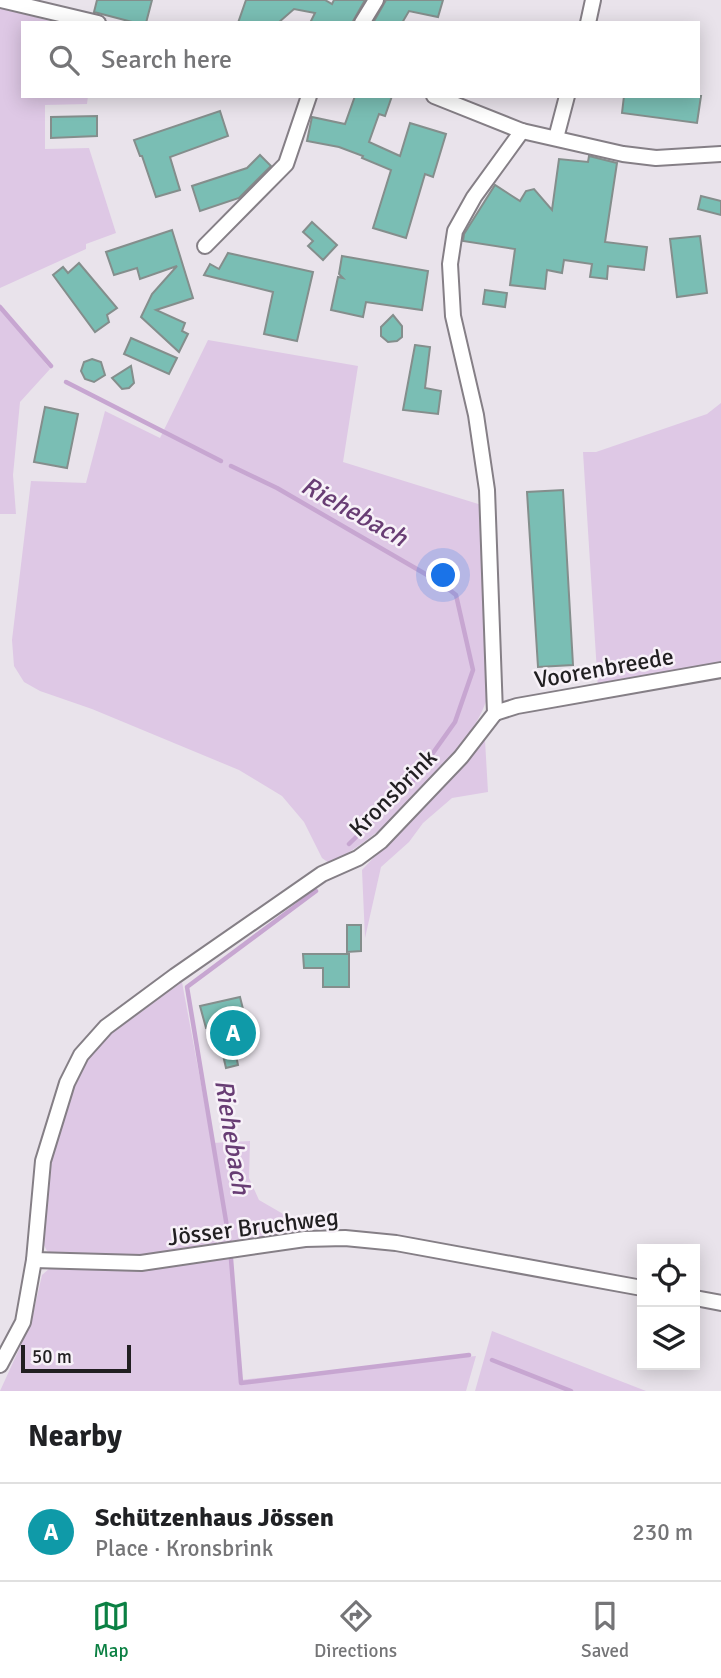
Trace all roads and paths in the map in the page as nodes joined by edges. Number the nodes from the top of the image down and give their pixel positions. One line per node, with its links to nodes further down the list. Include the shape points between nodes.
1 (1, 0): 4 (street)
2 (376, 0): 5 (street)
3 (593, 0): 6 (street)
4 (90, 21)
5 (363, 21)
6 (588, 21)
7 (308, 98): 13 (street, via 286,164)
8 (439, 98): 10 (street)
9 (566, 98): 11 (street)
10 (522, 131): 11 (street); 15 (street, via 455,231 450,264 453,316 476,415 487,490)
11 (556, 138): 12 (street, via 623,155)
12 (721, 154)
13 (205, 246)
14 (721, 670): 15 (street, Voorenbreede)
15 (495, 713): 16 (street, Kronsbrink, via 461,757 381,841 358,858 322,874 175,976 106,1027 81,1055 67,1083 43,1161)
16 (34, 1260): 17 (street, Jösser Bruchweg, via 141,1263 304,1239 345,1238 396,1243); 20 (street, Kronsbrink, via 23,1322)
17 (637, 1287)
18 (700, 1299): 19 (street)
19 (721, 1303)
20 (0, 1365)

